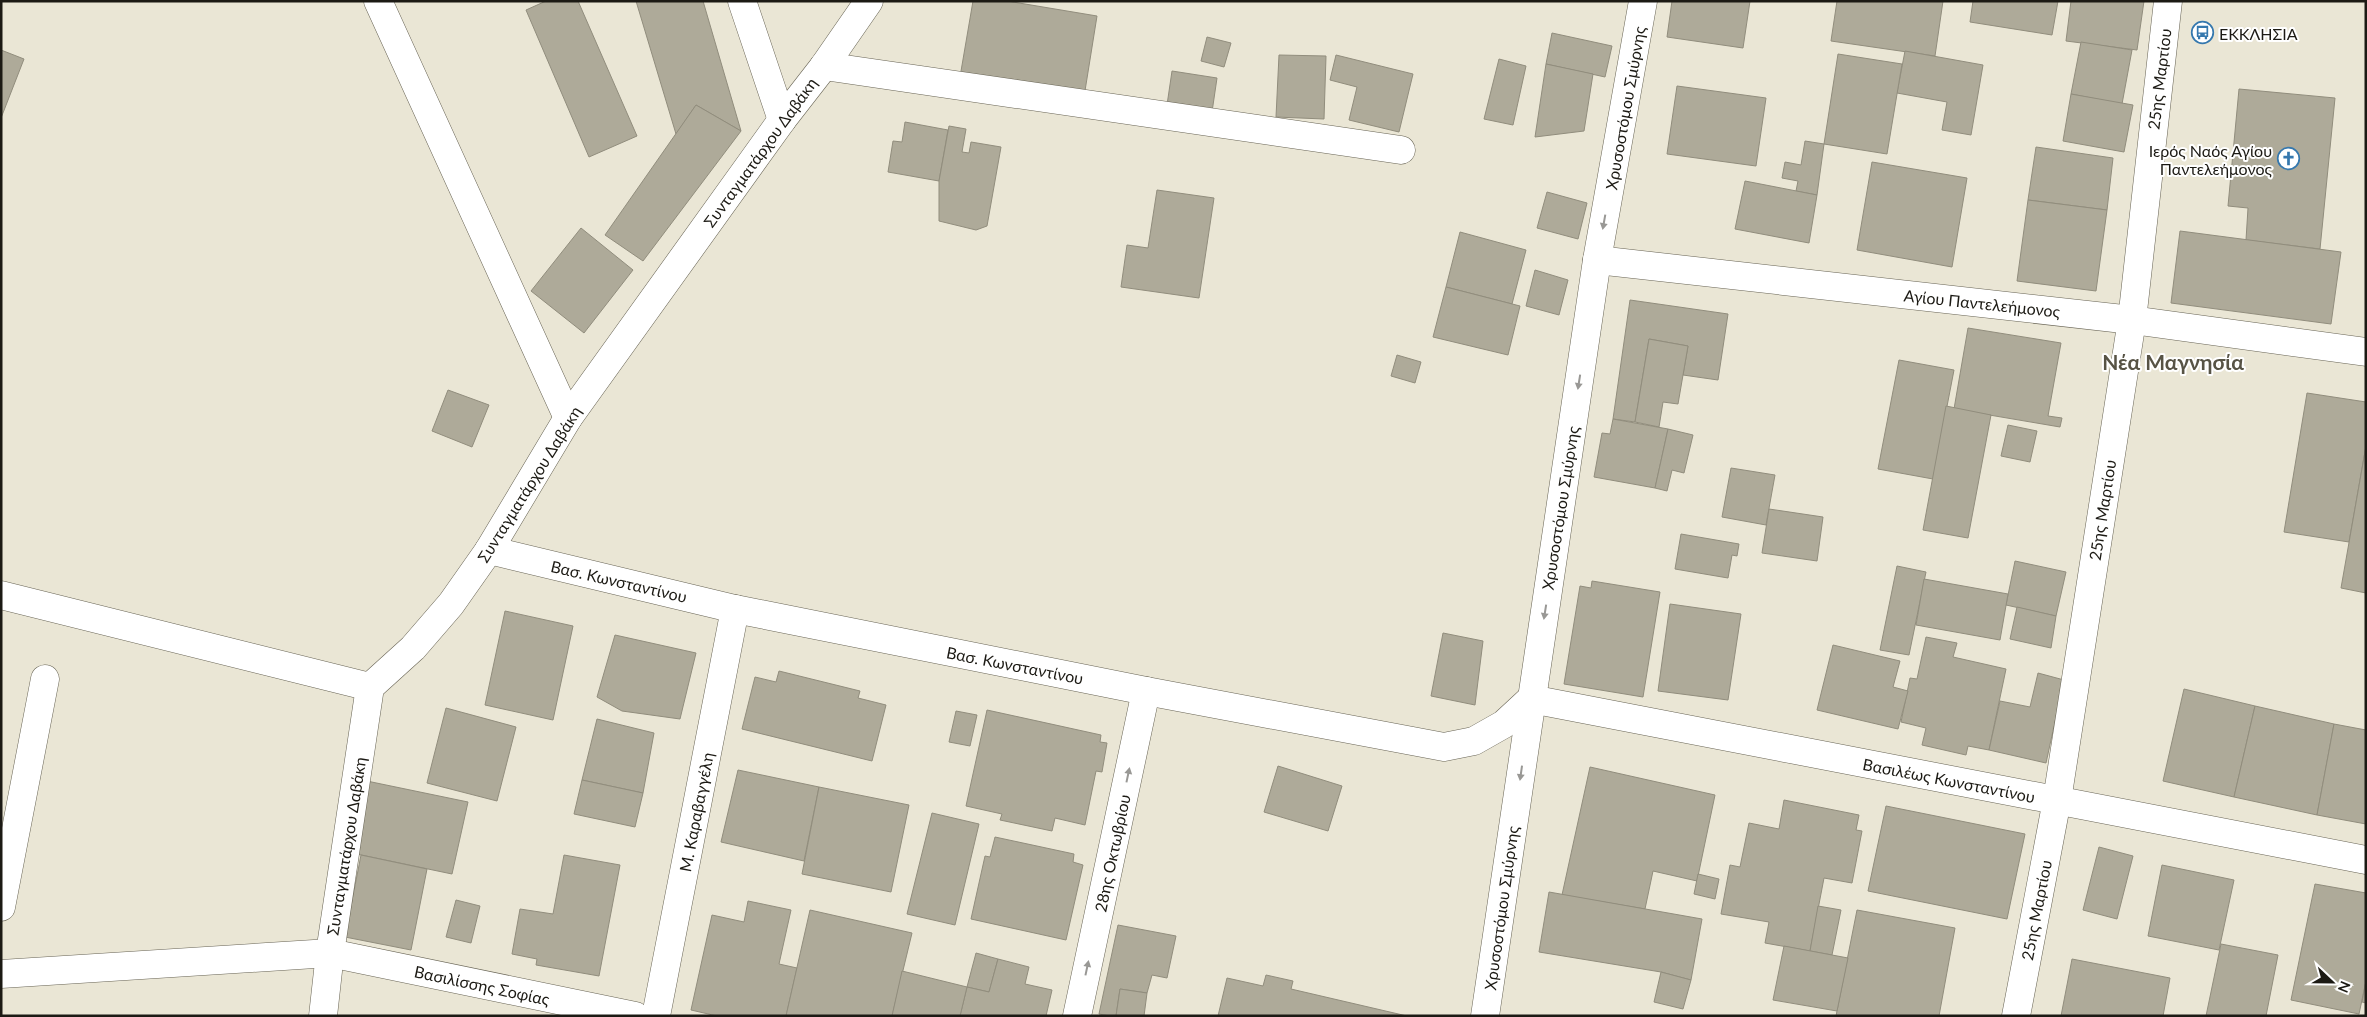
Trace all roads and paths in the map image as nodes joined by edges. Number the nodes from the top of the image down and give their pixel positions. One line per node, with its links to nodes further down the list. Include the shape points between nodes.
1 (378, 1): 12 (street)
2 (742, 1): 7 (street)
3 (868, 1): 6 (street, Συνταγματάρχου Δαβάκη)
4 (1644, 1): 9 (street, Χρυσοστόμου Σμύρνης, one-way to 9)
5 (2168, 1): 10 (street, 25ης Μαρτίου)
6 (824, 66): 7 (street, Συνταγματάρχου Δαβάκη); 8 (street)
7 (782, 120): 12 (street, Συνταγματάρχου Δαβάκη)
8 (1401, 150)
9 (1598, 260): 10 (street, Αγίου Παντελεήμονος); 19 (street, Χρυσοστόμου Σμύρνης, one-way to 19)
10 (2132, 320): 11 (street, Αγίου Παντελεήμονος); 20 (street, 25ης Μαρτίου)
11 (2366, 352)
12 (568, 418): 13 (street, Συνταγματάρχου Δαβάκη)
13 (489, 550): 15 (street, Βασ. Κωνσταντίνου); 17 (street, Συνταγματάρχου Δαβάκη, via 451,604 413,648)
14 (1, 595): 17 (street)
15 (735, 609): 18 (street, Βασ. Κωνσταντίνου); 27 (street, Μ. Καραβαγγέλη)
16 (45, 679): 22 (street)
17 (370, 687): 23 (street, Συνταγματάρχου Δαβάκη)
18 (1146, 691): 19 (street, Βασ. Κωνσταντίνου, via 1444,747 1474,741 1504,724); 28 (street, 28ης Οκτωβρίου, one-way to 18)
19 (1531, 699): 20 (street, Βασιλέως Κωνσταντίνου); 29 (street, Χρυσοστόμου Σμύρνης, one-way to 29)
20 (2056, 800): 21 (street, Βασιλέως Κωνσταντίνου); 30 (street, 25ης Μαρτίου)
21 (2366, 860)
22 (1, 908)
23 (330, 953): 24 (street, Βασιλίσσης Σοφίας); 25 (street, Συνταγματάρχου Δαβάκη); 26 (street, Βασιλίσσης Σοφίας)
24 (1, 974)
25 (323, 1016)
26 (635, 1016)
27 (656, 1016)
28 (1077, 1016)
29 (1485, 1016)
30 (2016, 1016)

